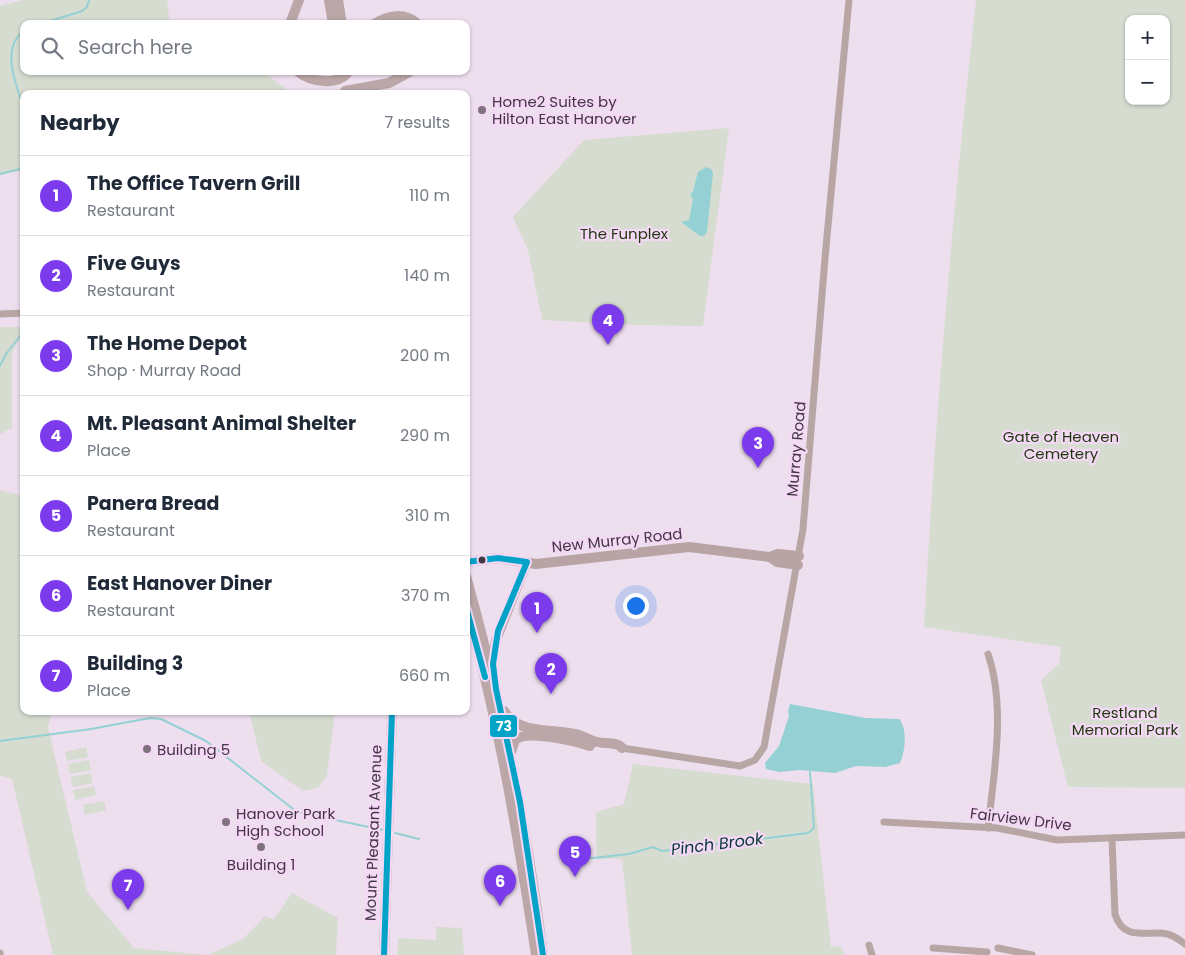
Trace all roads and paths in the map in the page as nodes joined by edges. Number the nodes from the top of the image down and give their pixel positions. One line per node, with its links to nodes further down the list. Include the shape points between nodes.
1 (299, 0): 5 (main road)
2 (329, 0): 6 (main road)
3 (338, 0): 7 (main road)
4 (849, 0): 18 (street, Murray Road)
5 (292, 20)
6 (332, 20)
7 (341, 20)
8 (381, 20): 9 (main road, via 399,16)
9 (413, 20)
10 (305, 75): 11 (main road, via 316,81)
11 (338, 75)
12 (346, 75): 14 (main road)
13 (403, 75): 15 (main road)
14 (349, 90)
15 (357, 90)
16 (20, 313): 17 (street)
17 (0, 314)
18 (798, 560): 20 (street, New Murray Road, via 778,554 770,557 689,547 536,564); 27 (street, Murray Road, via 764,747 758,758 740,766)
19 (470, 562): 20 (street, New Murray Road, via 498,558)
20 (527, 562): 24 (main road, via 494,648)
21 (470, 591): 24 (main road)
22 (470, 622): 40 (main road, via 499,736)
23 (988, 654): 30 (street, via 994,672 997,741)
24 (495, 682): 25 (main road)
25 (501, 707): 27 (main road, via 510,720 520,726 576,734 597,742 618,744); 28 (main road)
26 (392, 715): 39 (street, Mount Pleasant Avenue)
27 (622, 748): 28 (main road, via 618,751 527,735 515,740)
28 (511, 753): 41 (main road)
29 (884, 822): 30 (street, Fairview Drive)
30 (988, 828): 32 (street, Fairview Drive, via 1057,840)
31 (1185, 835): 32 (street, Fairview Drive)
32 (1112, 838): 33 (street, via 1118,922 1133,935 1170,935)
33 (1185, 944)
34 (869, 945): 42 (street)
35 (932, 948): 37 (street)
36 (998, 948): 43 (street)
37 (962, 952): 38 (street)
38 (988, 952)
39 (384, 955)
40 (536, 955)
41 (543, 955)
42 (872, 955)
43 (1027, 955)

